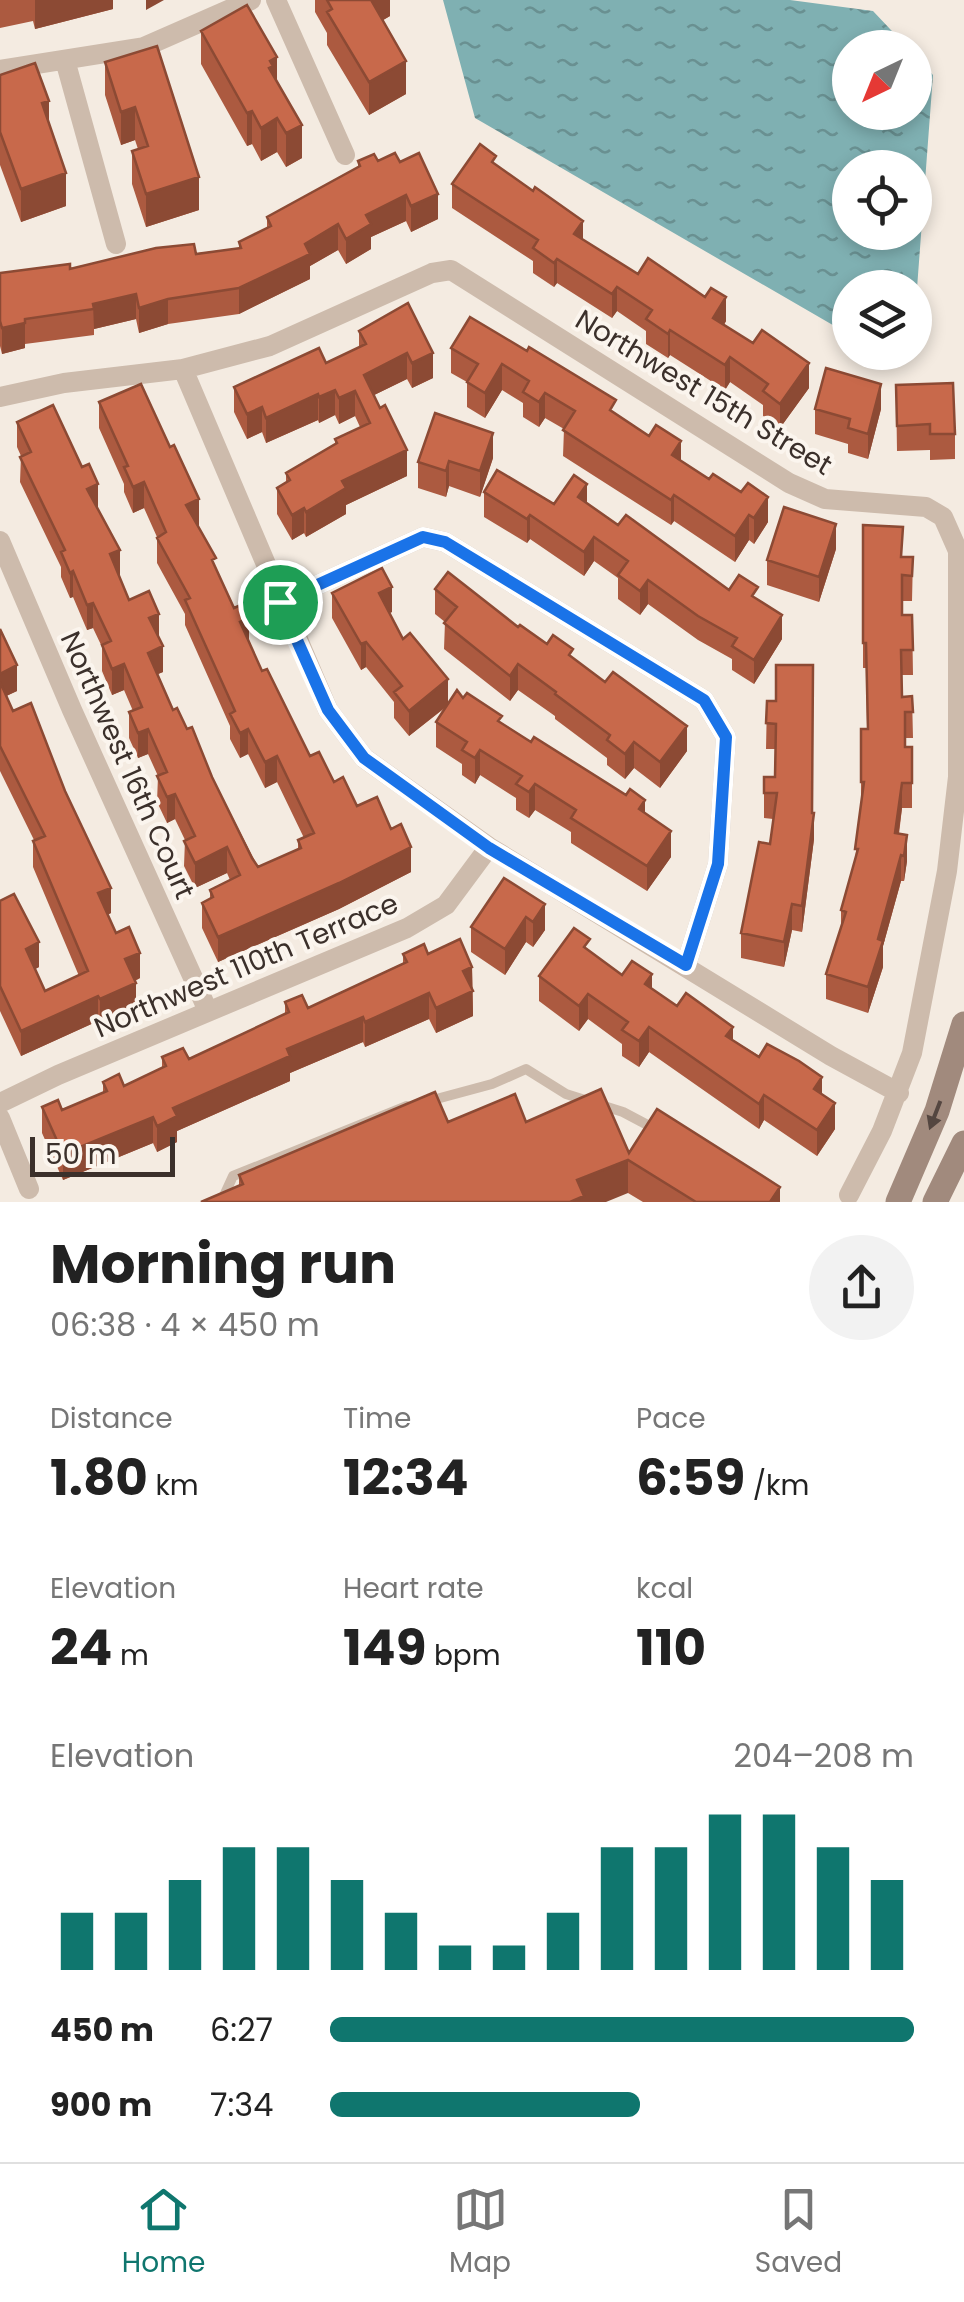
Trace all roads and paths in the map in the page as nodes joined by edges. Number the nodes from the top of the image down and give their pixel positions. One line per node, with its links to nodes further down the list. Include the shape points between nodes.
1 (251, 0): 3 (street, via 144,48)
2 (276, 0): 5 (street)
3 (64, 60): 4 (street); 6 (street)
4 (0, 70)
5 (346, 155)
6 (116, 244)
7 (183, 369): 8 (street); 10 (street); 11 (street, Northwest 15th Street, via 270,346 451,270 789,483 826,499 926,506 942,517 958,551)
8 (0, 398)
9 (0, 541): 14 (street, Northwest 16th Court)
10 (280, 602): 12 (street, via 328,710 364,758); 13 (street, via 423,537 445,542 704,700 726,737 718,864)
11 (958, 824): 16 (street)
12 (489, 848): 13 (street); 14 (street, Northwest 110th Terrace, via 446,905 420,921)
13 (686, 965): 16 (street)
14 (208, 1012): 17 (street, Northwest 110th Terrace)
15 (964, 1024): 24 (main road, one-way to 24)
16 (898, 1093): 22 (street)
17 (0, 1103)
18 (0, 1118): 21 (street)
19 (663, 1133): 23 (lane, via 566,1094 526,1069 398,1108 233,1176)
20 (964, 1143): 25 (main road)
21 (29, 1188)
22 (849, 1195)
23 (218, 1202)
24 (898, 1202)
25 (935, 1202)

